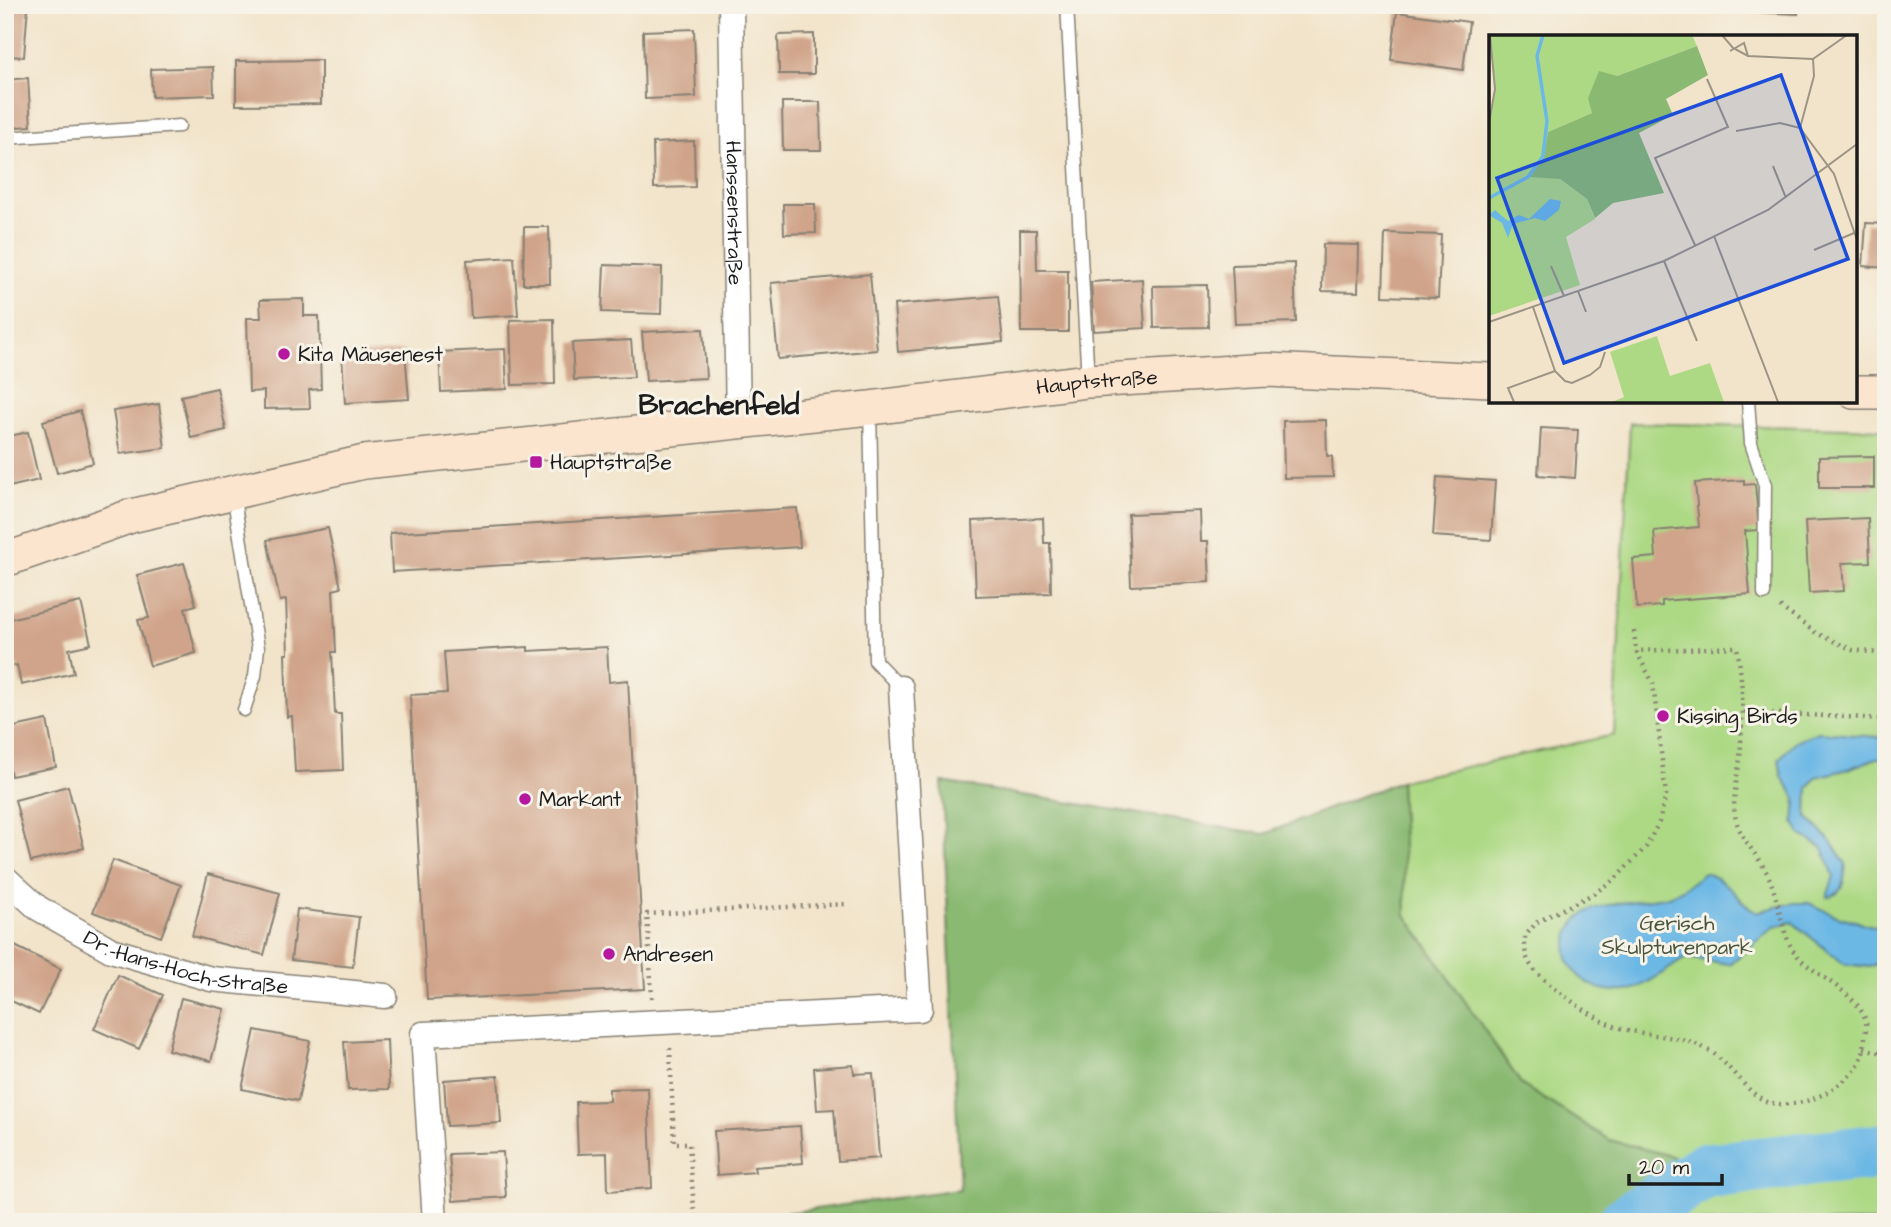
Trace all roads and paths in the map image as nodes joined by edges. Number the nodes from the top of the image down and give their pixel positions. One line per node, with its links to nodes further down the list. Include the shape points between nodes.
1 (731, 5): 11 (street, Hanssenstraße)
2 (1067, 5): 6 (lane)
3 (179, 127): 4 (lane)
4 (5, 138)
5 (1489, 380): 6 (street, Hauptstraße, via 1267,370)
6 (1088, 382): 10 (street, Hauptstraße)
7 (1856, 392): 8 (street)
8 (1886, 392)
9 (1748, 402): 14 (lane, via 1751,443 1765,485)
10 (870, 408): 11 (street, Hauptstraße); 18 (lane, via 874,661)
11 (738, 422): 12 (street, Hauptstraße, via 364,463)
12 (233, 493): 13 (street, Hauptstraße, via 131,516); 19 (lane, via 258,648)
13 (5, 560)
14 (1764, 594): 17 (path, via 1816,633 1853,650)
15 (1634, 631): 16 (path)
16 (1636, 651): 20 (path, via 1737,647); 26 (path, via 1653,683 1665,796 1659,822 1646,847 1617,877 1536,922 1525,936 1530,965 1560,993 1607,1023 1693,1041 1718,1055 1742,1084 1770,1103 1822,1096 1858,1067)
17 (1886, 654)
18 (901, 688): 25 (street, via 920,1009)
19 (244, 710)
20 (1744, 712): 21 (path); 26 (path, via 1735,814 1740,834 1767,874 1795,956 1855,1003 1866,1021)
21 (1886, 719)
22 (5, 878): 24 (street, Dr.-Hans-Hoch-Straße, via 38,908 111,950 211,979)
23 (847, 904): 25 (path, via 644,914)
24 (385, 996)
25 (661, 1023): 28 (street, via 423,1034); 29 (path, via 674,1143 690,1143)
26 (1864, 1048): 27 (path)
27 (1886, 1054)
28 (435, 1222)
29 (695, 1222)

